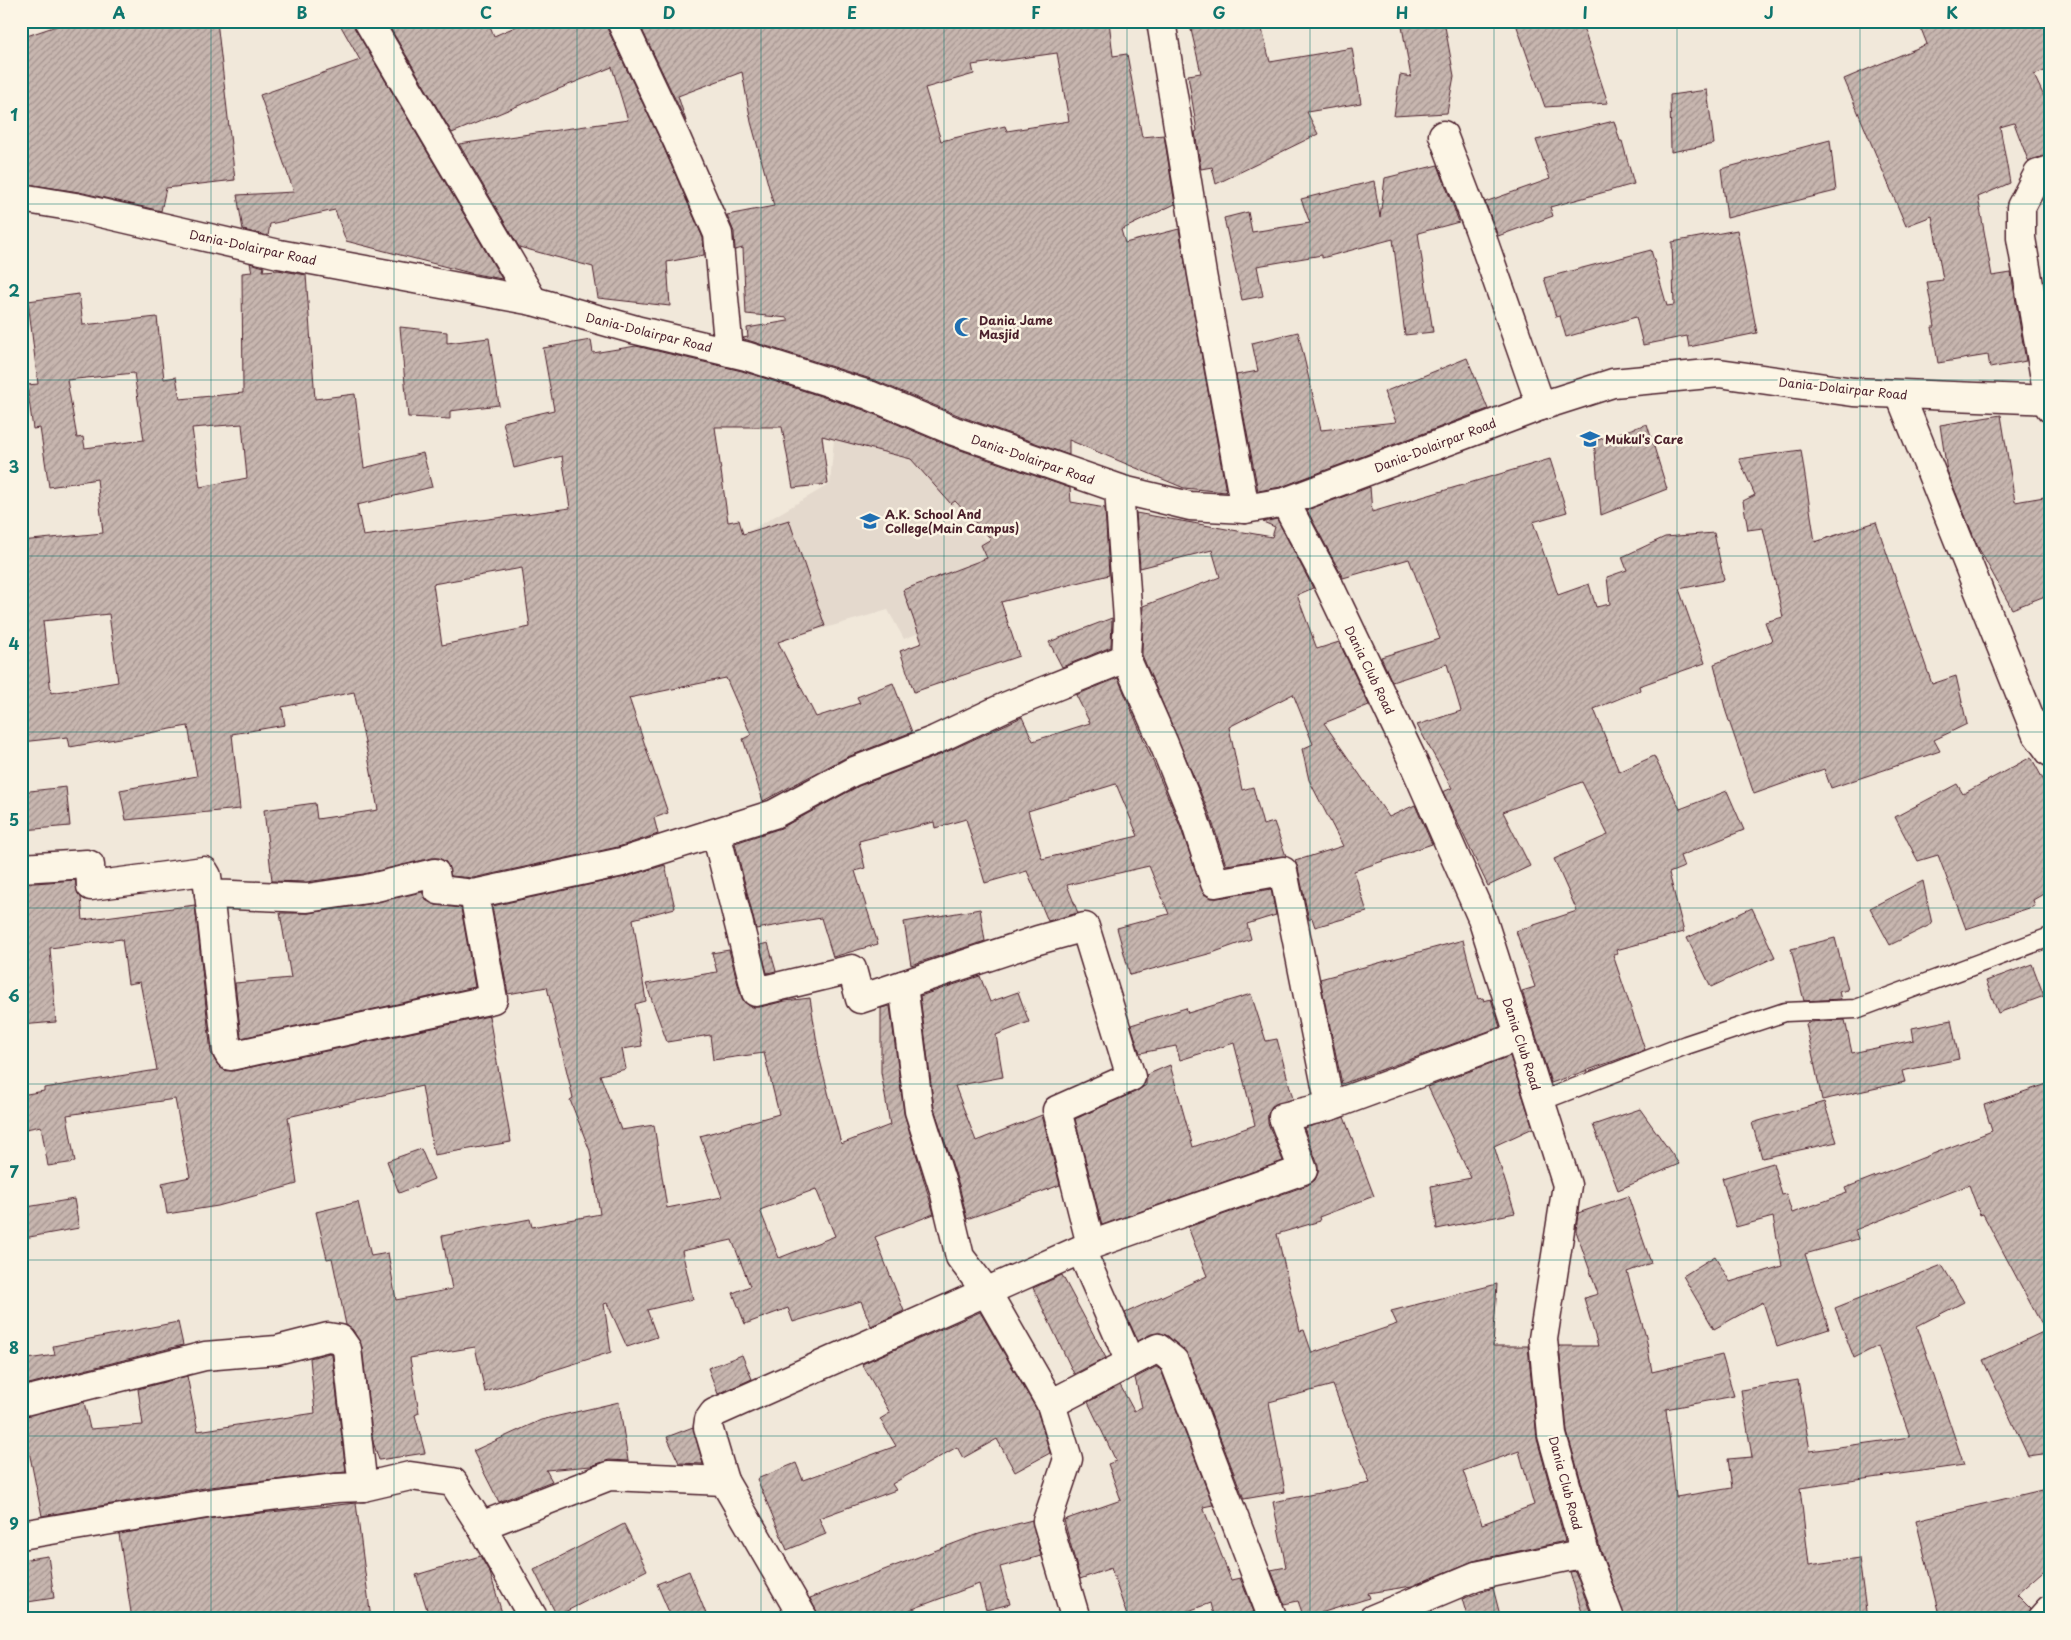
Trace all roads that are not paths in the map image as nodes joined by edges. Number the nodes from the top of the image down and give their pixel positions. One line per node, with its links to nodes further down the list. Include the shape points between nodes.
1 (368, 21): 7 (street)
2 (621, 21): 8 (street, via 718,234)
3 (1161, 21): 14 (street)
4 (1443, 135): 11 (street)
5 (2050, 170): 10 (street, via 2038,174 2021,208 2022,238)
6 (21, 198): 7 (street, Dania-Dolairpar Road, via 75,207 279,254)
7 (533, 301): 8 (street, Dania-Dolairpar Road)
8 (729, 352): 12 (street, Dania-Dolairpar Road, via 869,395 954,431)
9 (1900, 395): 10 (street, Dania-Dolairpar Road); 11 (street, Dania-Dolairpar Road, via 1719,374 1613,383); 16 (street, via 2036,733)
10 (2049, 403)
11 (1541, 406): 13 (street, Dania-Dolairpar Road)
12 (1119, 489): 14 (street, Dania-Dolairpar Road, via 1190,506); 15 (street, via 1128,620)
13 (1285, 502): 14 (street, Dania-Dolairpar Road); 23 (street, Dania Club Road, via 1330,588 1423,784 1482,918)
14 (1244, 509)
15 (1126, 658): 17 (street, via 852,772 774,814); 25 (street, via 1185,795 1215,883 1282,871)
16 (2050, 752)
17 (716, 833): 20 (street, via 622,862); 22 (street, via 756,992 852,969 860,999)
18 (21, 868): 19 (street, via 87,864 90,866 91,886 204,871)
19 (209, 894): 20 (street, via 307,898 367,889 434,873 438,890); 20 (street, via 230,1056 494,999)
20 (474, 894)
21 (2050, 937): 24 (lane, via 1856,1009 1785,1012 1686,1045)
22 (904, 985): 26 (street, via 1085,927 1131,1077 1057,1110); 27 (street, via 919,1111 944,1190 960,1258)
23 (1520, 1036): 24 (street, Dania Club Road); 25 (street)
24 (1541, 1101): 35 (street, Dania Club Road, via 1567,1185 1543,1339 1550,1416 1552,1435)
25 (1330, 1106): 26 (street, via 1283,1117 1304,1170)
26 (1086, 1247): 27 (street); 28 (street, via 1130,1362)
27 (986, 1291): 30 (street); 31 (street, via 714,1413 708,1427)
28 (1154, 1350): 30 (street); 40 (street, via 1158,1348 1174,1361)
29 (21, 1402): 32 (street, via 205,1356 276,1350 328,1337 340,1339 347,1349)
30 (1051, 1404): 39 (street, via 1068,1460 1047,1520)
31 (724, 1481): 33 (street, via 609,1476); 38 (street)
32 (362, 1487): 33 (street, via 410,1476 453,1482); 34 (street, via 212,1503)
33 (481, 1526): 37 (street)
34 (21, 1535)
35 (1585, 1553): 41 (street, via 1476,1576); 42 (street, Dania Club Road)
36 (2050, 1610): 43 (street)
37 (534, 1619)
38 (804, 1619)
39 (1076, 1619)
40 (1273, 1619)
41 (1373, 1619)
42 (1610, 1619)
43 (2042, 1619)

